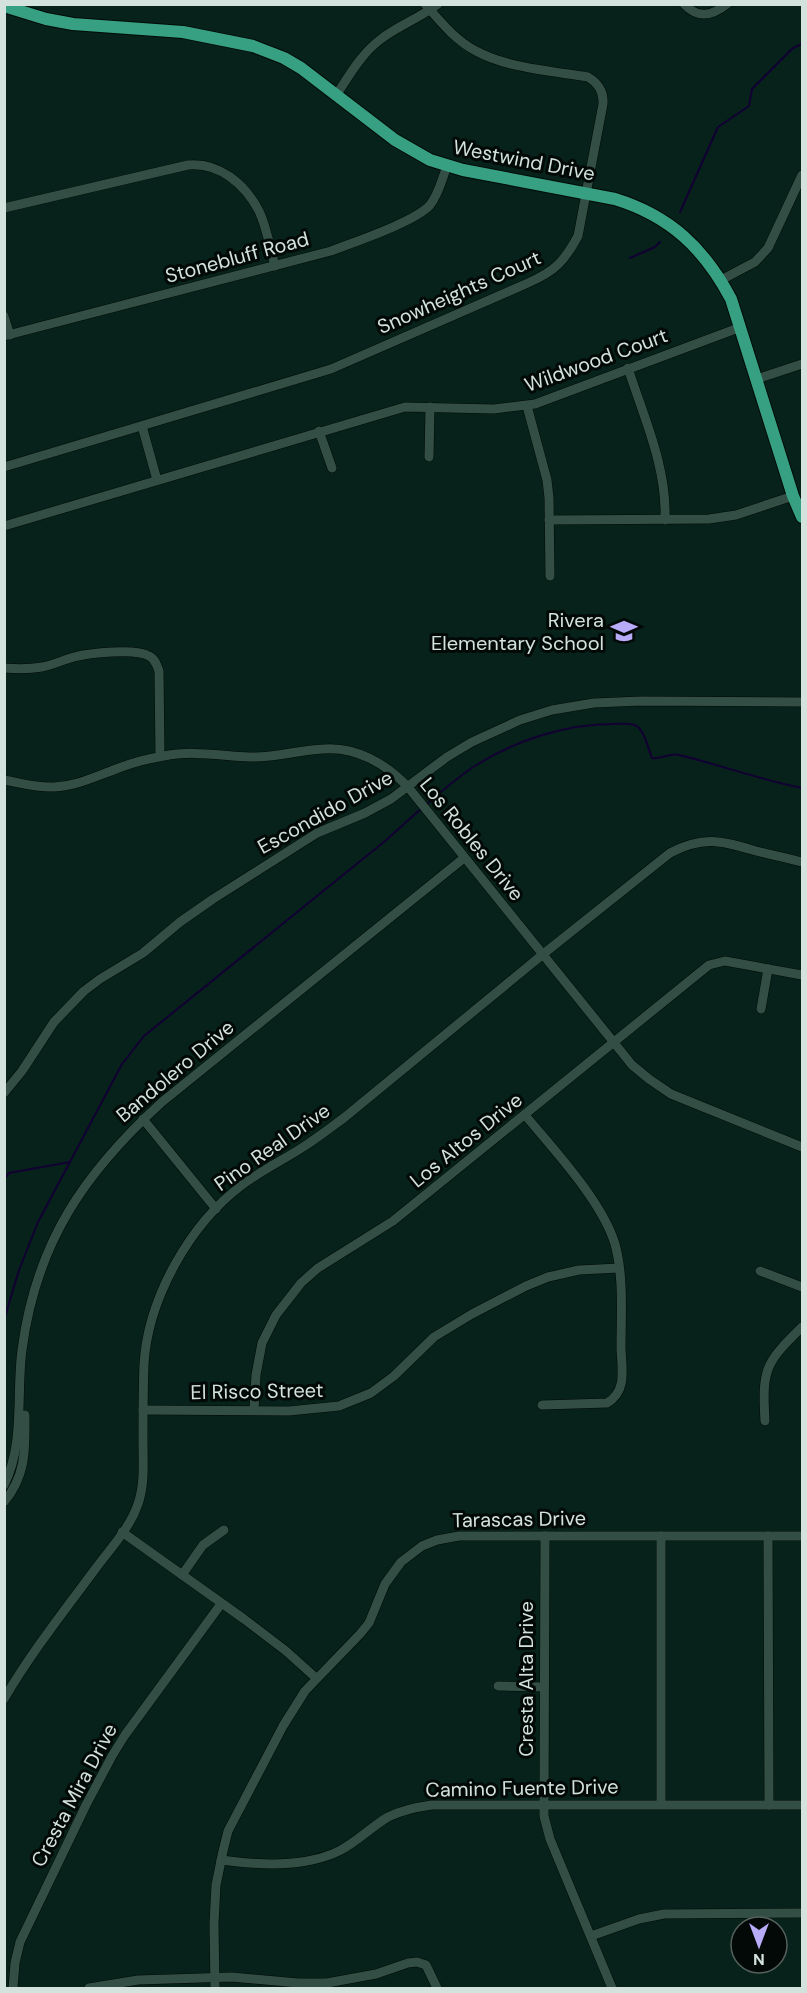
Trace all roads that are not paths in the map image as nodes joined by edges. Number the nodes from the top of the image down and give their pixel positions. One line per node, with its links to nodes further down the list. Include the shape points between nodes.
1 (684, 4): 2 (street, via 693,12 711,15)
2 (727, 4)
3 (4, 6): 5 (main road, Westwind Drive, via 73,24 183,32 253,46 302,68)
4 (431, 6): 5 (street, via 370,48); 8 (street, Snowheights Court, via 458,39 476,51 505,62 588,77 599,86 603,104)
5 (337, 94): 6 (main road, Westwind Drive, via 405,147)
6 (447, 166): 8 (main road, Westwind Drive); 10 (street, Stonebluff Road, via 436,195 420,214 353,243)
7 (802, 175): 11 (street, via 768,248 761,257)
8 (586, 193): 11 (main road, Westwind Drive, via 627,202 668,223 699,250); 20 (street, Snowheights Court, via 578,236 557,268 544,276 331,369)
9 (4, 208): 10 (street, via 188,165 208,166 231,178 252,200 260,213)
10 (274, 266): 14 (street, Stonebluff Road)
11 (721, 280): 13 (main road, Westwind Drive)
12 (4, 316): 14 (street)
13 (741, 327): 16 (street, Wildwood Court); 17 (main road, Westwind Drive)
14 (7, 335)
15 (802, 364): 17 (street)
16 (628, 368): 18 (street, Wildwood Court); 29 (street, via 661,468)
17 (757, 379): 26 (main road, Westwind Drive)
18 (527, 406): 19 (street, Wildwood Court); 28 (street, via 547,480)
19 (430, 408): 21 (street, Wildwood Court, via 405,407); 22 (street)
20 (142, 426): 23 (street, Snowheights Court); 25 (street)
21 (319, 431): 24 (street); 25 (street, Wildwood Court)
22 (429, 457)
23 (4, 467)
24 (332, 468)
25 (157, 480): 30 (street, Wildwood Court)
26 (793, 496): 27 (main road, Westwind Drive); 29 (street, via 736,514)
27 (802, 518)
28 (549, 520): 29 (street); 31 (street)
29 (665, 520)
30 (4, 526)
31 (550, 576)
32 (4, 668): 34 (street, via 43,667 100,652 141,653 151,657 159,671)
33 (802, 702): 36 (street, Escondido Drive, via 618,701 566,707 520,720 472,742)
34 (160, 756): 35 (street, Los Robles Drive, via 72,785 40,787); 36 (street, Los Robles Drive, via 211,753 267,757 337,749 386,766)
35 (4, 780)
36 (408, 787): 37 (street, Los Robles Drive); 44 (street, Escondido Drive, via 377,807 317,833 222,893 143,953 84,991 54,1022)
37 (464, 858): 39 (street, Los Robles Drive); 46 (street, Bandolero Drive)
38 (802, 862): 39 (street, Pino Real Drive, via 727,842 689,844 670,853)
39 (542, 955): 43 (street, Los Robles Drive); 48 (street, Pino Real Drive, via 329,1129 254,1176)
40 (768, 969): 41 (street, Los Altos Drive); 42 (street); 43 (street, Los Altos Drive, via 713,963)
41 (802, 975)
42 (761, 1009)
43 (613, 1043): 45 (street, Los Altos Drive); 47 (street, Los Robles Drive, via 632,1065 671,1094)
44 (4, 1093)
45 (525, 1115): 49 (street, via 596,1204 612,1236); 56 (street, Los Altos Drive, via 393,1221 301,1283 276,1315 262,1343)
46 (143, 1119): 48 (street); 53 (street, Bandolero Drive, via 93,1174 60,1224 29,1311)
47 (802, 1147)
48 (216, 1209): 55 (street, Pino Real Drive, via 175,1264 156,1308 146,1348)
49 (620, 1268): 54 (street, via 621,1384 617,1396 597,1405); 56 (street, El Risco Street, via 579,1270 526,1286 434,1337 394,1376 362,1398 327,1408)
50 (760, 1271): 51 (street)
51 (802, 1287)
52 (802, 1327): 57 (street, via 767,1367)
53 (20, 1387): 58 (street, Bandolero Drive, via 14,1462); 59 (street, Bandolero Drive, via 25,1394 23,1468)
54 (542, 1405)
55 (143, 1410): 56 (street, El Risco Street); 61 (street, Pino Real Drive, via 140,1497)
56 (254, 1410)
57 (765, 1422)
58 (4, 1485)
59 (4, 1502)
60 (224, 1530): 66 (street, via 203,1545)
61 (122, 1532): 66 (street); 71 (street, Pino Real Drive)
62 (545, 1536): 63 (street, Tarascas Drive); 68 (street, Tarascas Drive, via 459,1536 422,1546 392,1572 369,1623); 70 (street, Cresta Alta Drive)
63 (661, 1536): 64 (street, Tarascas Drive); 73 (street)
64 (768, 1536): 65 (street, Tarascas Drive); 74 (street)
65 (802, 1536)
66 (182, 1575): 67 (street)
67 (221, 1604): 68 (street); 80 (street, Cresta Mira Drive, via 125,1735 93,1789 20,1942)
68 (316, 1678): 76 (street, Tarascas Drive, via 265,1758 228,1831)
69 (498, 1686): 70 (street)
70 (544, 1687): 72 (street, Cresta Alta Drive)
71 (4, 1699)
72 (544, 1804): 73 (street, Camino Fuente Drive); 76 (street, Camino Fuente Drive, via 415,1807 389,1817 340,1850 314,1860); 78 (street, Cresta Alta Drive, via 550,1839)
73 (661, 1804): 74 (street, Camino Fuente Drive)
74 (769, 1805): 75 (street, Camino Fuente Drive)
75 (802, 1805)
76 (221, 1860): 79 (street, Tarascas Drive, via 216,1885)
77 (802, 1913): 78 (street, via 664,1914)
78 (591, 1936): 84 (street, Cresta Alta Drive)
79 (214, 1977): 81 (street, via 138,1980); 82 (street, Tarascas Drive); 83 (street, via 327,1983 417,1962 426,1965)
80 (13, 1989)
81 (89, 1989)
82 (214, 1989)
83 (437, 1989)
84 (612, 1989)

